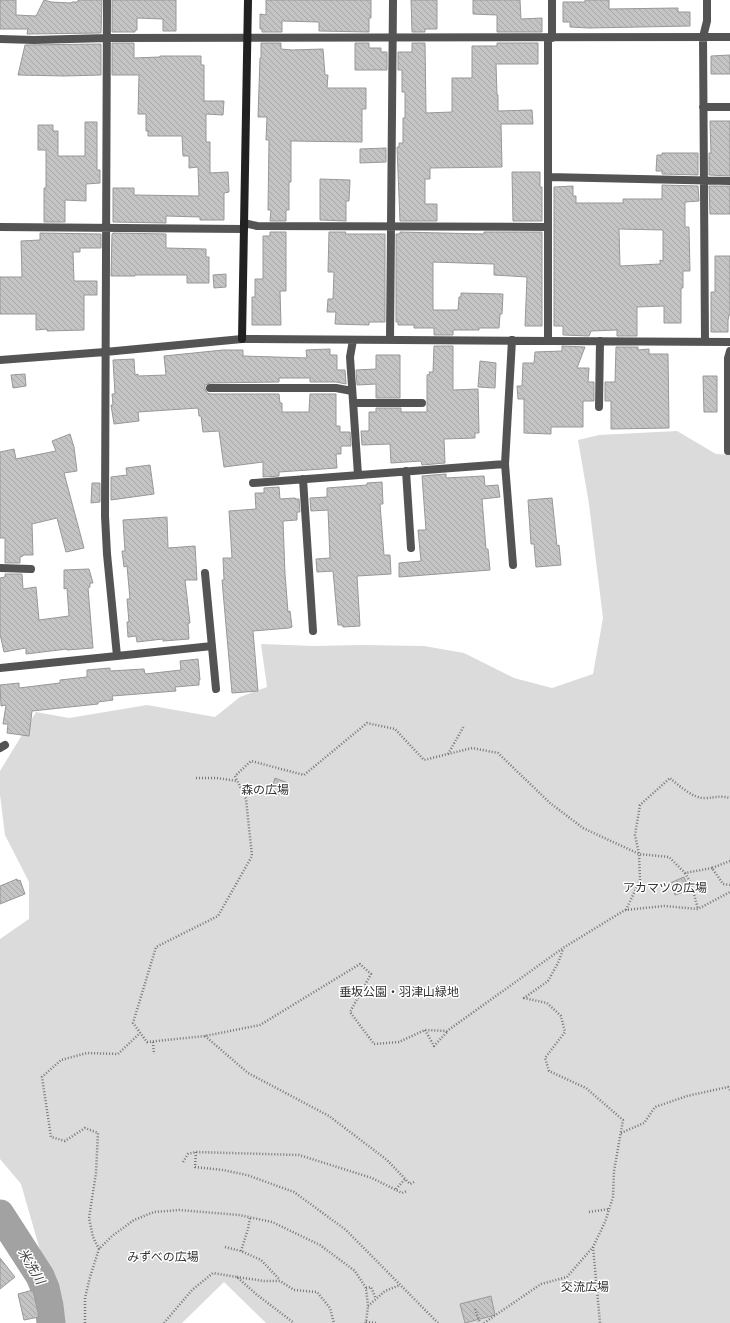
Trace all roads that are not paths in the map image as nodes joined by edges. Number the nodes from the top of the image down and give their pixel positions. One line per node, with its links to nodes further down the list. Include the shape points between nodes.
1 (107, 0): 8 (street)
2 (248, 0): 9 (street)
3 (393, 0): 12 (street)
4 (552, 0): 10 (street)
5 (707, 0): 6 (street, via 707,21)
6 (703, 37): 7 (street); 10 (street); 13 (street)
7 (730, 37)
8 (107, 38): 9 (street); 11 (street); 22 (street)
9 (247, 38): 12 (street); 18 (street)
10 (550, 38): 12 (street); 15 (street)
11 (0, 39)
12 (393, 39): 20 (street)
13 (703, 106): 14 (street); 16 (street)
14 (730, 107)
15 (548, 177): 16 (street); 21 (street)
16 (704, 180): 17 (street); 29 (street)
17 (730, 181)
18 (244, 226): 20 (street); 22 (street); 23 (street)
19 (0, 227): 22 (street)
20 (392, 227): 21 (street); 25 (street)
21 (547, 227): 27 (street)
22 (106, 228): 32 (street)
23 (242, 339): 24 (street); 32 (street)
24 (353, 340): 25 (street); 35 (street, via 350,357)
25 (390, 340): 26 (street)
26 (512, 340): 27 (street); 40 (street)
27 (548, 341): 28 (street)
28 (600, 341): 29 (street); 38 (street)
29 (705, 342): 30 (street)
30 (730, 342)
31 (730, 351): 39 (street)
32 (105, 352): 33 (street); 52 (street, via 105,516)
33 (0, 360)
34 (210, 388): 35 (street, via 336,388)
35 (352, 391): 36 (street)
36 (353, 403): 37 (street); 42 (street)
37 (422, 403)
38 (599, 407)
39 (728, 451)
40 (505, 464): 41 (street); 46 (street)
41 (406, 472): 42 (street); 45 (street)
42 (358, 475): 43 (street)
43 (303, 479): 44 (street); 50 (street)
44 (252, 483)
45 (411, 548)
46 (513, 565)
47 (0, 568): 48 (street)
48 (31, 569)
49 (205, 573): 51 (street)
50 (313, 631)
51 (212, 646): 52 (street); 54 (street)
52 (117, 656): 53 (street)
53 (0, 668)
54 (216, 689)

